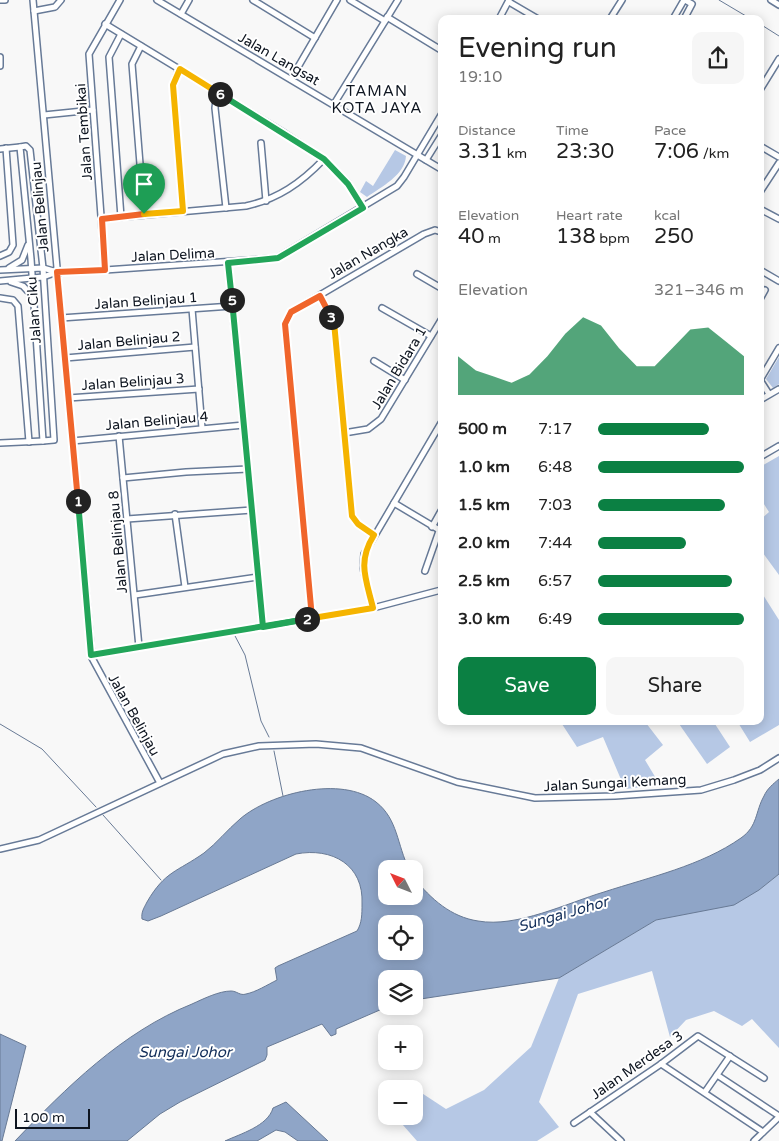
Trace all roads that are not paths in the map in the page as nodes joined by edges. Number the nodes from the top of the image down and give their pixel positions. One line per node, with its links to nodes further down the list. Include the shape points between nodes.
1 (0, 0): 2 (street)
2 (5, 0)
3 (33, 0): 17 (street, Jalan Belinjau)
4 (61, 0): 17 (street, via 55,6)
5 (120, 0): 25 (street, Jalan Tembikai)
6 (157, 0): 18 (street, Jalan Langsat)
7 (189, 0): 18 (street)
8 (253, 0): 27 (street)
9 (337, 0): 27 (street)
10 (350, 0): 24 (street)
11 (398, 0): 24 (street)
12 (622, 0): 21 (street)
13 (684, 0): 22 (street); 23 (street, via 692,4)
14 (771, 0): 16 (street)
15 (509, 1): 19 (street); 20 (street)
16 (779, 5)
17 (34, 11): 39 (street, Jalan Belinjau)
18 (181, 14): 34 (street, Jalan Langsat)
19 (500, 15)
20 (532, 15)
21 (613, 15)
22 (675, 15)
23 (686, 15)
24 (386, 19): 29 (street); 37 (street)
25 (105, 24): 26 (street); 38 (street, Jalan Tembikai, via 89,54)
26 (121, 34): 28 (street); 60 (street, via 109,58)
27 (315, 38): 34 (street)
28 (140, 46): 33 (street); 59 (street, via 132,64)
29 (438, 48)
30 (0, 57): 32 (street)
31 (779, 58): 35 (street)
32 (0, 66)
33 (180, 69): 36 (street); 57 (street, via 173,85)
34 (291, 79): 37 (street, Jalan Langsat)
35 (764, 83)
36 (217, 92): 49 (street); 55 (street)
37 (334, 104): 47 (street, Jalan Langsat)
38 (93, 110): 39 (street); 61 (street, Jalan Tembikai)
39 (44, 115): 71 (street, Jalan Belinjau)
40 (438, 120): 47 (street, Jalan Delima)
41 (438, 141): 50 (street)
42 (261, 143): 54 (street)
43 (20, 147): 44 (street); 64 (street, Jalan Ciku); 68 (street, Jalan Ciku, via 28,146 30,150)
44 (6, 148): 46 (street); 65 (street, via 14,240 12,248)
45 (764, 148): 48 (street)
46 (0, 149)
47 (418, 155): 50 (street, Jalan Langsat); 56 (street, Jalan Delima, via 401,182)
48 (779, 157)
49 (324, 159): 54 (street, via 305,177); 56 (street, via 348,184)
50 (426, 160): 52 (street, Jalan Langsat)
51 (779, 163): 53 (street)
52 (438, 167)
53 (764, 186)
54 (266, 201): 55 (street)
55 (226, 208): 57 (street)
56 (363, 208): 66 (street, Jalan Delima, via 278,258)
57 (183, 211): 59 (street)
58 (764, 211): 62 (street)
59 (144, 214): 60 (street)
60 (121, 217): 61 (street)
61 (102, 219): 70 (street, Jalan Tembikai)
62 (779, 219)
63 (438, 231): 80 (street, Jalan Nangka, via 424,234)
64 (29, 239): 67 (street, Jalan Ciku); 69 (street, via 22,260)
65 (0, 256)
66 (228, 263): 70 (street, Jalan Delima); 83 (street)
67 (32, 268): 68 (street, Jalan Delima); 69 (street, Jalan Delima); 75 (street, Jalan Ciku)
68 (43, 268): 71 (street, Jalan Delima); 74 (street, Jalan Ciku)
69 (2, 270)
70 (105, 270): 71 (street, Jalan Delima)
71 (57, 272): 74 (street, Jalan Delima); 86 (street, Jalan Belinjau)
72 (764, 272): 78 (street)
73 (417, 274): 79 (street)
74 (43, 277): 75 (street, Jalan Delima); 106 (street, Jalan Ciku, via 54,440)
75 (33, 278): 76 (street, Jalan Delima); 82 (street, Jalan Ciku)
76 (6, 280): 77 (street, Jalan Delima); 82 (street, via 23,286)
77 (0, 281)
78 (779, 281)
79 (438, 286)
80 (320, 296): 104 (street, via 334,322); 129 (street, Jalan Nangka, via 291,312 285,324)
81 (0, 298): 108 (street, via 13,300 18,306)
82 (34, 298): 106 (street, Jalan Ciku)
83 (232, 306): 85 (street, Jalan Belinjau 1); 101 (street)
84 (382, 308): 88 (street)
85 (192, 309): 86 (street, Jalan Belinjau 1); 89 (street)
86 (61, 318): 91 (street, Jalan Belinjau)
87 (438, 325): 88 (street, Jalan Bidara 1)
88 (431, 336): 94 (street, Jalan Bidara 1)
89 (195, 347): 91 (street, Jalan Belinjau 2); 97 (street)
90 (779, 348): 93 (street)
91 (65, 358): 100 (street, Jalan Belinjau)
92 (374, 361): 94 (street)
93 (764, 373)
94 (405, 380): 104 (street, Jalan Bidara 1, via 381,419 368,429)
95 (764, 386): 98 (street)
96 (779, 388): 98 (street)
97 (199, 389): 100 (street, Jalan Belinjau 3); 102 (street)
98 (769, 394): 99 (street)
99 (764, 397)
100 (68, 398): 107 (street, Jalan Belinjau)
101 (244, 425): 102 (street, Jalan Belinjau 4); 112 (street)
102 (202, 428): 105 (street, Jalan Belinjau 4)
103 (438, 428): 114 (street)
104 (344, 433): 121 (street, via 352,516)
105 (120, 436): 107 (street, Jalan Belinjau 4); 113 (street, Jalan Belinjau 8)
106 (43, 441): 108 (street)
107 (72, 441): 132 (street, Jalan Belinjau)
108 (29, 442): 109 (street)
109 (0, 443)
110 (779, 446): 111 (street)
111 (764, 455)
112 (248, 469): 113 (street); 115 (street)
113 (123, 478): 118 (street, Jalan Belinjau 8)
114 (394, 503): 119 (street); 121 (street)
115 (252, 510): 116 (street); 124 (street)
116 (175, 514): 118 (street); 125 (street)
117 (438, 516): 119 (street)
118 (127, 519): 127 (street, Jalan Belinjau 8)
119 (432, 527): 120 (street)
120 (438, 530)
121 (374, 535): 128 (street, via 364,554 363,568)
122 (438, 536): 123 (street)
123 (425, 571)
124 (258, 577): 125 (street); 130 (street)
125 (185, 587): 127 (street)
126 (438, 591): 128 (street)
127 (134, 596): 131 (street, Jalan Belinjau 8)
128 (373, 608): 129 (street)
129 (312, 618): 130 (street)
130 (263, 627): 131 (street)
131 (139, 647): 132 (street)
132 (91, 655): 134 (street, Jalan Belinjau, via 94,666)
133 (779, 758): 134 (street, Jalan Sungai Kemang, via 742,777 701,790 535,798 457,782 361,748 282,745 242,748 223,754)
134 (160, 784): 135 (street, Jalan Sungai Kemang, via 39,840)
135 (0, 849)
136 (730, 1056): 137 (street, Jalan Merdesa 3, via 698,1036); 138 (street); 139 (street, Jalan Merdesa 3)
137 (661, 1064): 140 (street); 141 (street, Jalan Merdesa 3)
138 (717, 1075): 140 (street); 142 (street)
139 (764, 1078)
140 (705, 1092): 144 (street)
141 (590, 1112): 143 (street, Jalan Merdesa 3); 145 (street)
142 (779, 1117): 144 (street)
143 (574, 1123)
144 (763, 1132): 146 (street)
145 (621, 1141)
146 (754, 1141)

